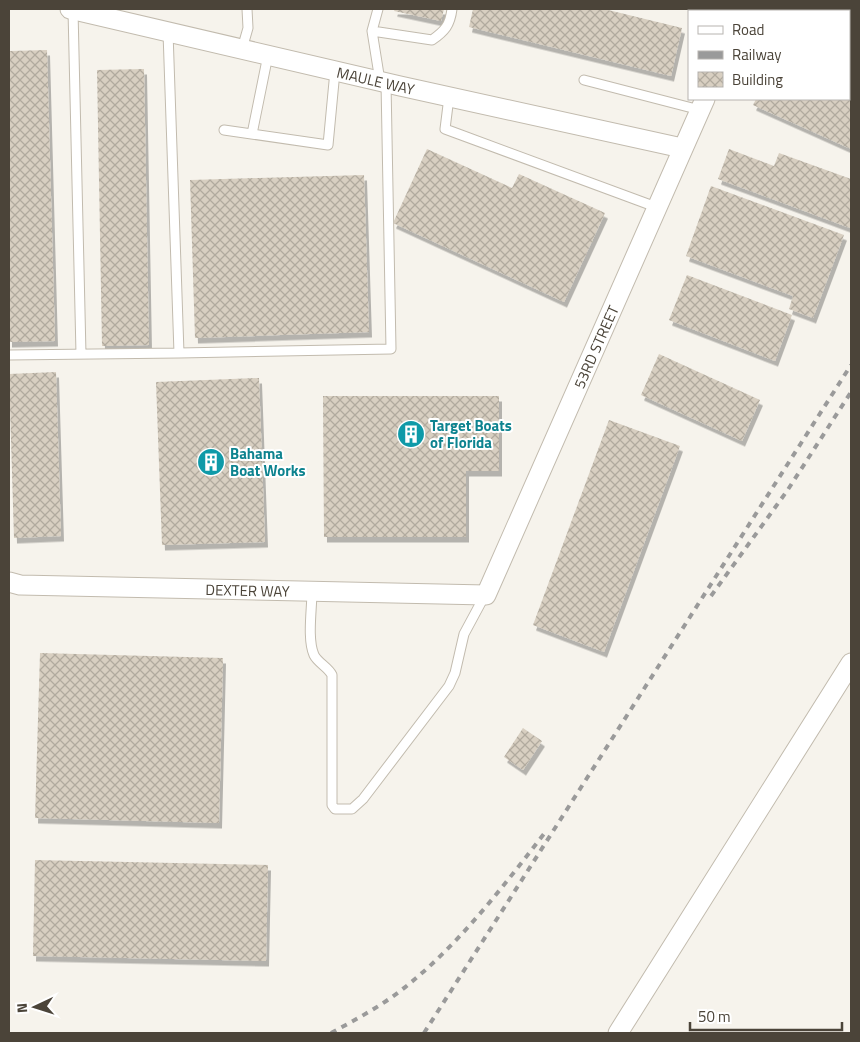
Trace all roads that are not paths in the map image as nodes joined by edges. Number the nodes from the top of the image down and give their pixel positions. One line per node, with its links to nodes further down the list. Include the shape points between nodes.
1 (247, 9): 9 (lane, via 248,28)
2 (378, 9): 7 (lane)
3 (452, 9): 7 (lane, via 444,32 432,40)
4 (736, 9): 6 (lane)
5 (78, 10): 8 (street, MAULE WAY); 21 (lane)
6 (744, 10)
7 (372, 31): 13 (lane)
8 (168, 32): 9 (street, MAULE WAY); 20 (lane)
9 (242, 49): 10 (street, MAULE WAY)
10 (268, 55): 11 (street, MAULE WAY); 17 (lane)
11 (335, 71): 13 (street, MAULE WAY); 17 (lane, via 328,145)
12 (584, 80): 15 (lane)
13 (383, 82): 14 (street, MAULE WAY); 20 (lane, via 391,349)
14 (449, 97): 18 (street, MAULE WAY); 19 (lane, via 444,129)
15 (702, 104): 18 (street, 53RD STREET)
16 (224, 130): 17 (lane)
17 (252, 134)
18 (682, 148): 19 (street, 53RD STREET)
19 (656, 207): 25 (street, 53RD STREET)
20 (179, 353): 21 (lane)
21 (81, 354): 22 (lane)
22 (9, 355)
23 (9, 582): 24 (street, DEXTER WAY, via 20,585)
24 (312, 591): 25 (street, DEXTER WAY); 25 (lane, via 313,650 315,657 332,676 332,806 335,809 352,809 363,799 449,686 464,634)
25 (486, 594)
26 (851, 663): 27 (street)
27 (618, 1033)

